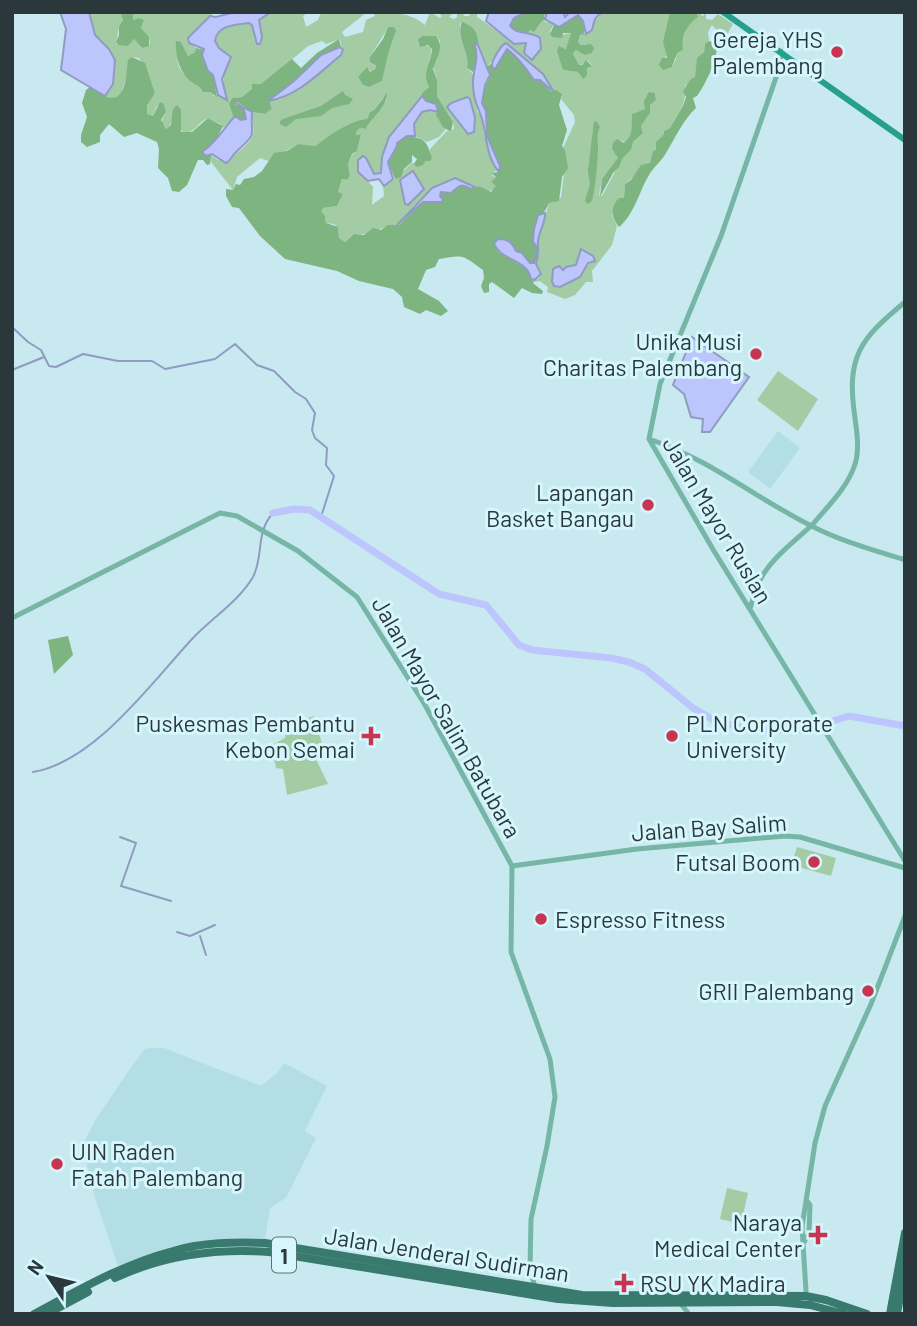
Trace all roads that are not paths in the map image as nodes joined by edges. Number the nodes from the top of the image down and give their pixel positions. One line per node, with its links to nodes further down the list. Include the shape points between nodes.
1 (723, 12): 2 (main road)
2 (781, 51): 3 (main road); 4 (street, Jalan Mayor Ruslan)
3 (791, 58): 4 (street); 5 (main road)
4 (780, 66): 7 (street, Jalan Mayor Ruslan, via 723,229 660,384)
5 (905, 140)
6 (905, 302): 8 (street, via 881,322 857,354 852,381 858,437 855,464 839,493)
7 (649, 439): 8 (street, via 681,450); 10 (street, Jalan Mayor Ruslan)
8 (810, 524): 9 (street, via 855,545); 10 (street, via 765,573)
9 (905, 560)
10 (750, 608): 12 (street, Jalan Mayor Ruslan)
11 (12, 618): 13 (street, Jalan Mayor Salim Batubara, via 217,513 237,516 298,551 366,608 425,705)
12 (905, 861)
13 (512, 866): 14 (street, Jalan Bay Salim, via 785,836); 19 (street, Jalan Mayor Salim Batubara, via 511,952 550,1059 555,1097 530,1232 530,1269)
14 (905, 868)
15 (905, 916): 20 (street, via 825,1106 815,1143 810,1205 802,1236)
16 (905, 1233): 22 (highway)
17 (324, 1257): 19 (highway, Jalan Jenderal Sudirman / 1); 23 (highway, Jalan Jenderal Sudirman / 1, via 265,1243 175,1250 115,1272); 24 (highway, Jalan Jenderal Sudirman / 1, via 238,1250 185,1254 120,1276)
18 (905, 1269): 22 (highway)
19 (538, 1293): 21 (highway, Jalan Jenderal Sudirman / 1)
20 (803, 1294): 21 (highway, Jalan Jenderal Sudirman / 1); 27 (highway, Jalan Jenderal Sudirman / 1); 28 (highway)
21 (682, 1299): 25 (street); 26 (highway, Jalan Jenderal Sudirman / 1, via 798,1304)
22 (891, 1313)
23 (34, 1314)
24 (47, 1314)
25 (689, 1314)
26 (844, 1314)
27 (867, 1314)
28 (872, 1314)

